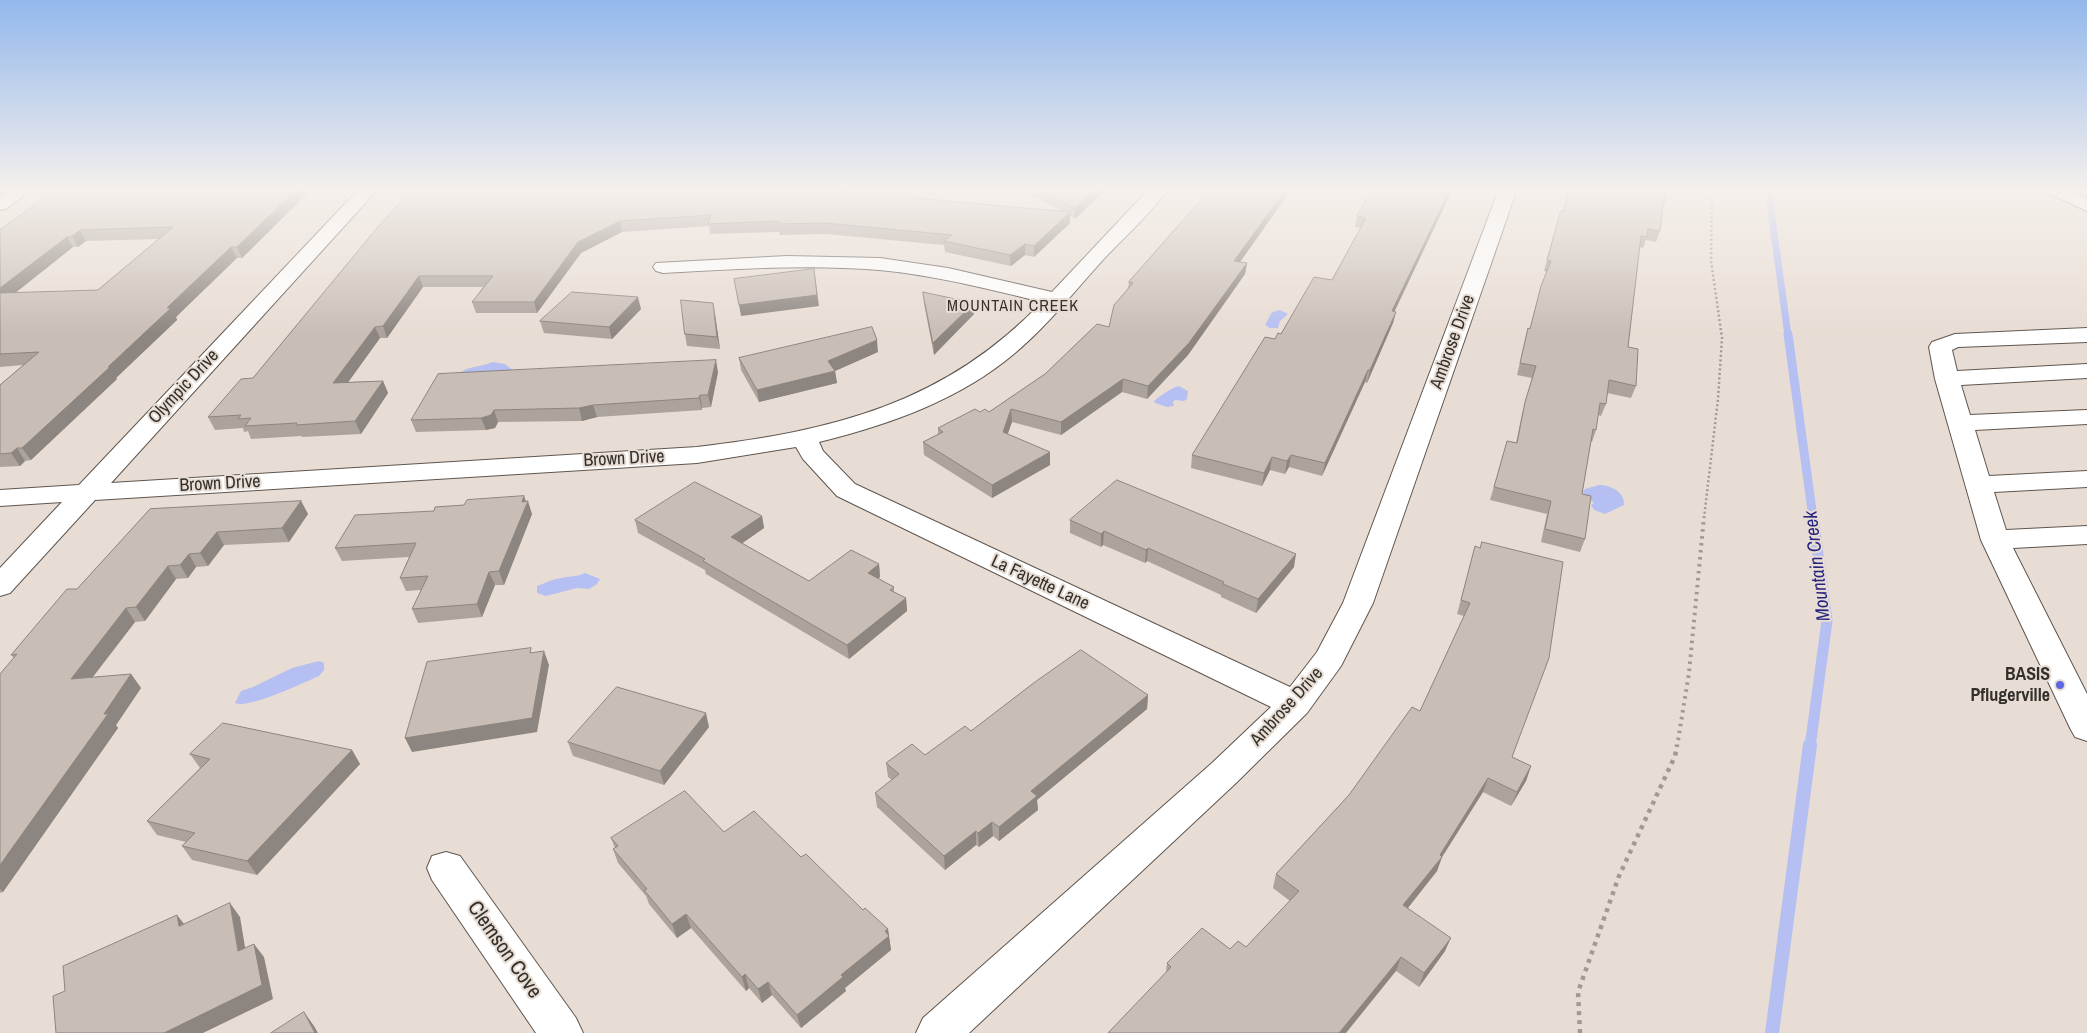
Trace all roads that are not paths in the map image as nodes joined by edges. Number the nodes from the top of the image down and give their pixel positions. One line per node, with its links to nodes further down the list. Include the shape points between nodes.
1 (324, 237): 14 (street, Olympic Drive)
2 (1114, 237): 5 (street, Brown Drive)
3 (1491, 237): 19 (street, Ambrose Drive, via 1358,603 1330,658)
4 (663, 267): 5 (street, via 757,262 865,263 911,268)
5 (1056, 299): 11 (street, Brown Drive, via 1006,349 966,378 923,400)
6 (2087, 335): 8 (street, via 1955,341 1940,347)
7 (2087, 371): 8 (street)
8 (1947, 379): 10 (street)
9 (2087, 417): 10 (street)
10 (1961, 423): 13 (street)
11 (805, 439): 14 (street, Brown Drive, via 697,455); 19 (street, La Fayette Lane, via 812,454 846,490)
12 (2087, 479): 13 (street)
13 (1979, 485): 17 (street)
14 (85, 492): 15 (street, Brown Drive); 18 (street, Olympic Drive)
15 (0, 498)
16 (2087, 535): 17 (street)
17 (1995, 540): 20 (street)
18 (0, 586)
19 (1295, 704): 23 (street, Ambrose Drive, via 1224,774)
20 (2087, 728)
21 (446, 868): 22 (street, Clemson Cove)
22 (561, 1033)
23 (938, 1033)

